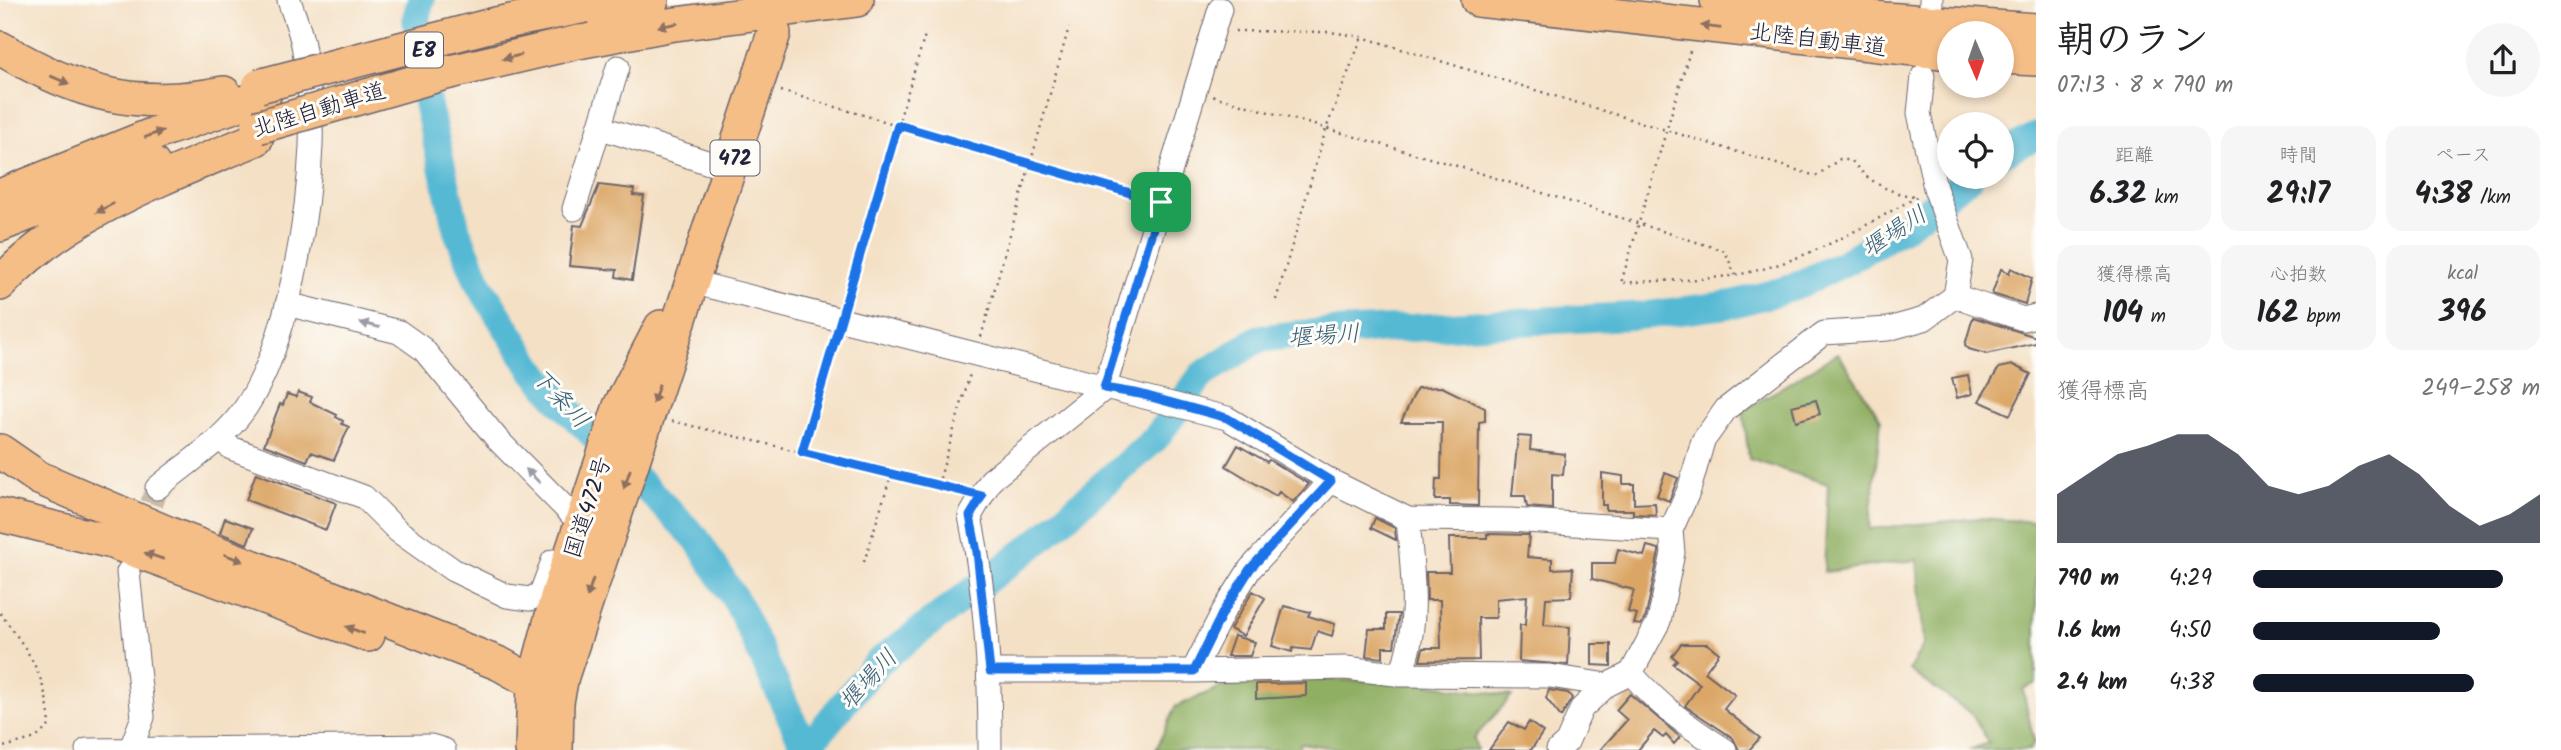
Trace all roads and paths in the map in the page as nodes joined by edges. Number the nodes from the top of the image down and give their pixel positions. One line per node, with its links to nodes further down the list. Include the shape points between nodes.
1 (289, 0): 41 (street, via 304,48 311,145 298,252)
2 (643, 0): 7 (highway)
3 (652, 0): 7 (highway, 北陸自動車道 / E8)
4 (857, 0): 7 (highway, 北陸自動車道 / E8, one-way to 7, via 682,23)
5 (1478, 0): 16 (highway, 北陸自動車道, one-way to 5)
6 (1717, 0): 10 (highway, 北陸自動車道)
7 (583, 20): 23 (highway, 北陸自動車道 / E8, one-way to 23, bridge, via 371,93); 23 (highway, 北陸自動車道 / E8, via 425,50)
8 (1217, 20): 13 (path); 22 (street)
9 (1069, 27): 28 (path)
10 (2036, 30)
11 (774, 33): 21 (highway, 国道472号 / 472)
12 (925, 35): 24 (path)
13 (1362, 37): 26 (path); 27 (path)
14 (0, 48): 23 (highway, one-way to 23, via 75,87 129,100 186,100)
15 (1690, 51): 27 (path)
16 (1937, 52)
17 (2014, 58): 18 (highway)
18 (2036, 59)
19 (618, 67): 25 (street)
20 (1923, 76): 30 (street, via 1919,113)
21 (758, 85): 24 (path); 29 (highway, 国道472号 / 472)
22 (1195, 90): 26 (path); 32 (street)
23 (259, 112): 31 (highway, 北陸自動車道 / E8, one-way to 23, via 169,128); 35 (highway, 北陸自動車道 / E8); 38 (highway, one-way to 38, via 31,255)
24 (898, 125): 28 (path); 43 (path)
25 (599, 127): 29 (street); 33 (street)
26 (1326, 130): 34 (path); 40 (path)
27 (1666, 132): 30 (path, via 1816,176 1840,159 1852,161 1863,176 1903,195); 34 (path)
28 (1030, 164): 32 (path); 44 (path)
29 (731, 170): 37 (highway, 国道472号 / 472)
30 (1930, 189): 36 (path, via 1834,242); 39 (street, via 1951,227 1961,260)
31 (0, 196)
32 (1161, 202): 45 (street)
33 (574, 209)
34 (1639, 223): 36 (path, via 1725,251); 36 (path, via 1621,283)
35 (0, 225)
36 (1735, 275)
37 (692, 282): 43 (street); 46 (highway, 国道472号 / 472)
38 (0, 284)
39 (1955, 296): 42 (street, via 2023,319); 60 (street, via 1924,319 1888,329 1824,333 1736,402 1703,441)
40 (1276, 300)
41 (286, 303): 47 (street, via 247,405); 58 (street, one-way to 41, via 498,440 423,349 399,332)
42 (2036, 316)
43 (839, 319): 44 (street); 49 (path)
44 (975, 355): 45 (street); 53 (path)
45 (1104, 388): 51 (street, via 1227,418); 55 (street, via 990,481)
46 (637, 419): 49 (path); 58 (highway, 国道472号 / 472)
47 (221, 440): 54 (street, via 204,448); 63 (street, via 231,448 364,497 398,531 453,570 507,596 530,599 541,593 556,555)
48 (0, 451): 61 (highway, via 39,478)
49 (802, 452): 50 (path)
50 (892, 474): 53 (path); 64 (path)
51 (1331, 481): 59 (street); 68 (street, via 1250,569)
52 (0, 482): 61 (highway)
53 (938, 485): 55 (path)
54 (157, 488)
55 (982, 496): 67 (street, via 970,516)
56 (0, 502): 62 (highway)
57 (0, 515): 62 (highway)
58 (594, 516): 63 (highway, 国道472号 / 472); 72 (highway, 国道472号 / 472, one-way to 72, via 562,676)
59 (1408, 519): 60 (street); 70 (street, via 1414,597 1407,658)
60 (1671, 530): 69 (street, via 1673,553 1659,621)
61 (170, 534): 72 (highway, one-way to 72, via 500,664)
62 (112, 542): 72 (highway, one-way to 62)
63 (570, 560): 72 (highway, 国道472号 / 472)
64 (864, 562)
65 (128, 572): 74 (street, via 144,716)
66 (0, 613): 73 (path, via 23,644 47,692 50,725 36,738)
67 (990, 671): 68 (street); 79 (street)
68 (1194, 671): 70 (street, via 1346,668)
69 (1631, 673): 71 (street); 81 (street, via 1677,720)
70 (1400, 675): 71 (street, via 1550,676)
71 (1608, 685): 80 (street, via 1582,708)
72 (541, 696): 77 (highway, 国道472号 / 472); 78 (highway, 国道472号 / 472)
73 (0, 748)
74 (131, 748): 75 (street); 76 (street, via 418,746)
75 (86, 750)
76 (444, 750)
77 (532, 750)
78 (556, 750)
79 (990, 750)
80 (1559, 750)
81 (1725, 750)

